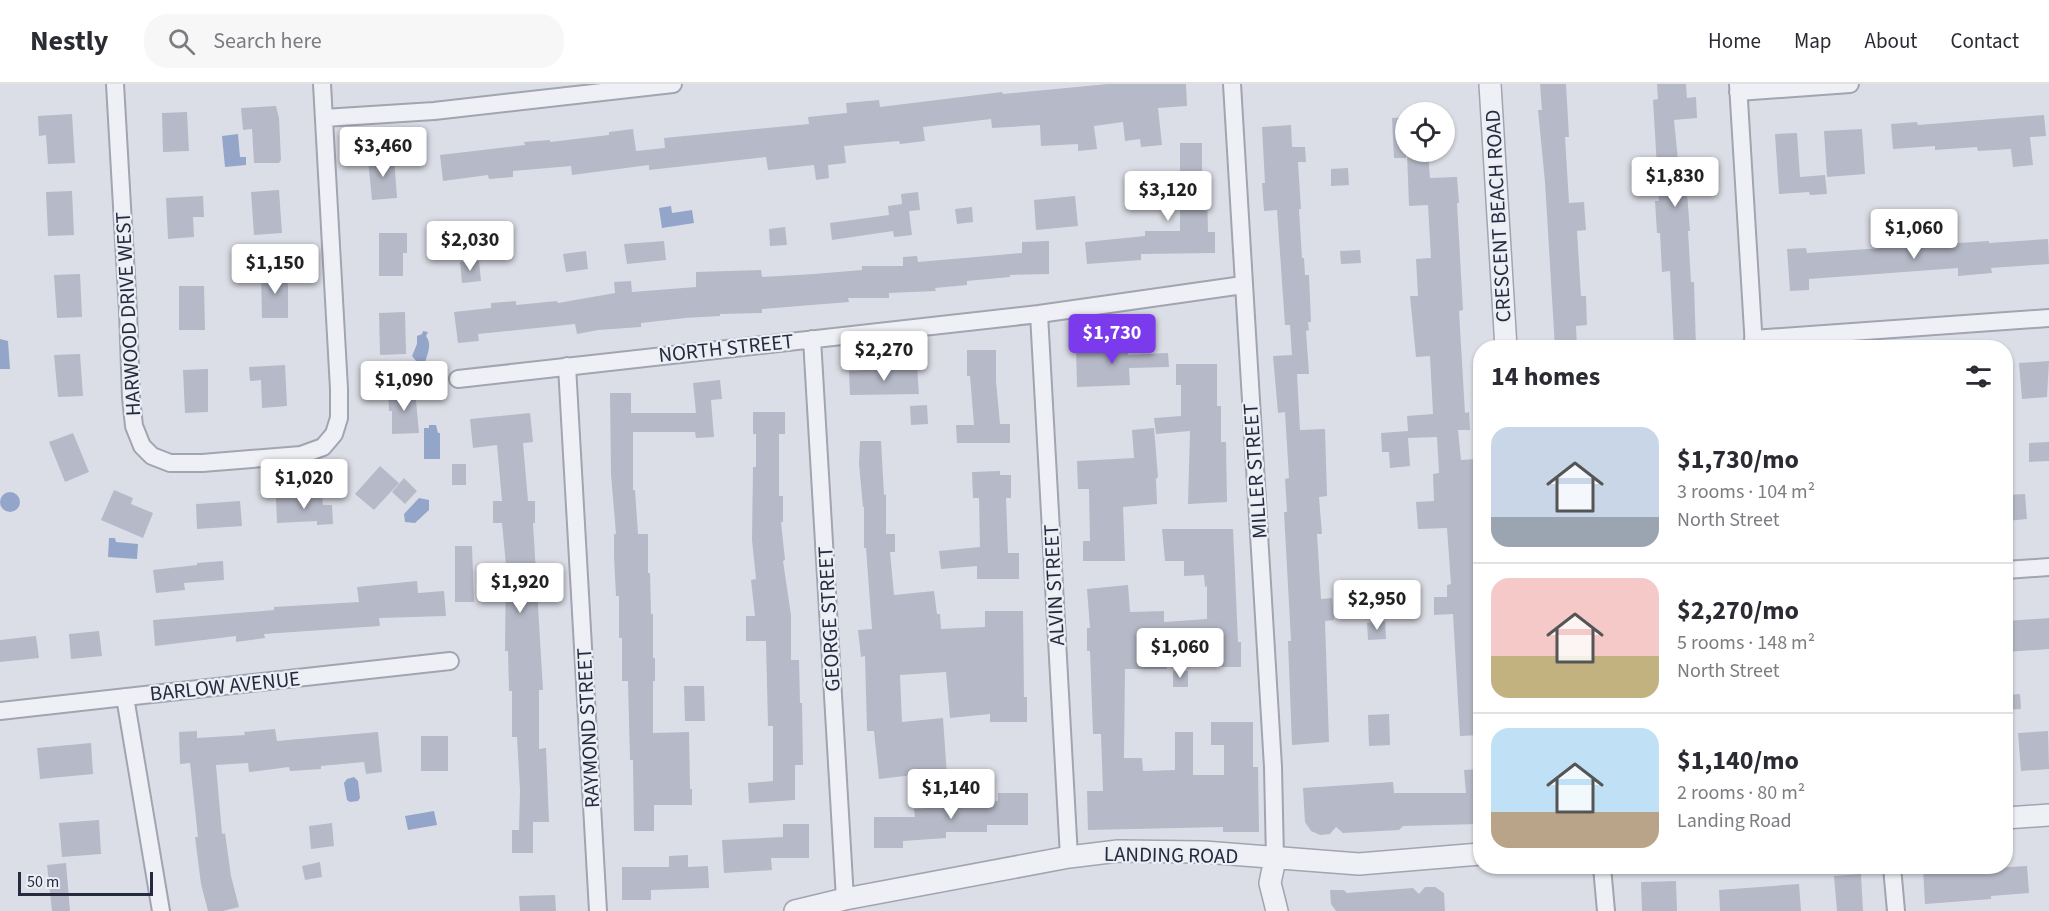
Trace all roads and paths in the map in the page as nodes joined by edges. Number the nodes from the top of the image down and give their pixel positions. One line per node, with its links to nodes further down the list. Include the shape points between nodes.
1 (115, 84): 9 (street, HARWOOD DRIVE WEST, via 134,426 142,446 152,456 170,463 301,455 323,447 334,434 339,418 339,389)
2 (322, 84): 9 (street)
3 (673, 84): 8 (street)
4 (1232, 84): 10 (street, MILLER STREET)
5 (1490, 84): 14 (street, CRESCENT BEACH ROAD)
6 (1850, 84): 7 (street)
7 (1738, 88): 15 (street)
8 (571, 90): 9 (street, via 434,111)
9 (324, 118)
10 (1243, 285): 11 (street, NORTH STREET); 28 (street, MILLER STREET, via 1273,767)
11 (1040, 314): 13 (street, NORTH STREET); 27 (street, ALVIN STREET)
12 (2049, 318): 16 (street)
13 (812, 339): 17 (street, NORTH STREET); 31 (street, GEORGE STREET)
14 (1506, 340)
15 (1753, 340)
16 (1789, 340)
17 (567, 366): 18 (street, NORTH STREET); 33 (street, RAYMOND STREET)
18 (458, 379)
19 (2049, 567): 20 (street)
20 (2013, 570)
21 (450, 660): 22 (street, BARLOW AVENUE)
22 (125, 697): 23 (street, BARLOW AVENUE); 32 (street)
23 (0, 711)
24 (2049, 815): 25 (street)
25 (2013, 818)
26 (1473, 855): 28 (street, LANDING ROAD, via 1359,864)
27 (1069, 857): 28 (street, LANDING ROAD, via 1141,850); 31 (street, LANDING ROAD)
28 (1275, 859): 35 (street, via 1270,883)
29 (1603, 874): 36 (street)
30 (1893, 874): 37 (street)
31 (845, 899): 34 (street, LANDING ROAD)
32 (161, 911)
33 (598, 911)
34 (795, 911)
35 (1277, 911)
36 (1606, 911)
37 (1896, 911)

